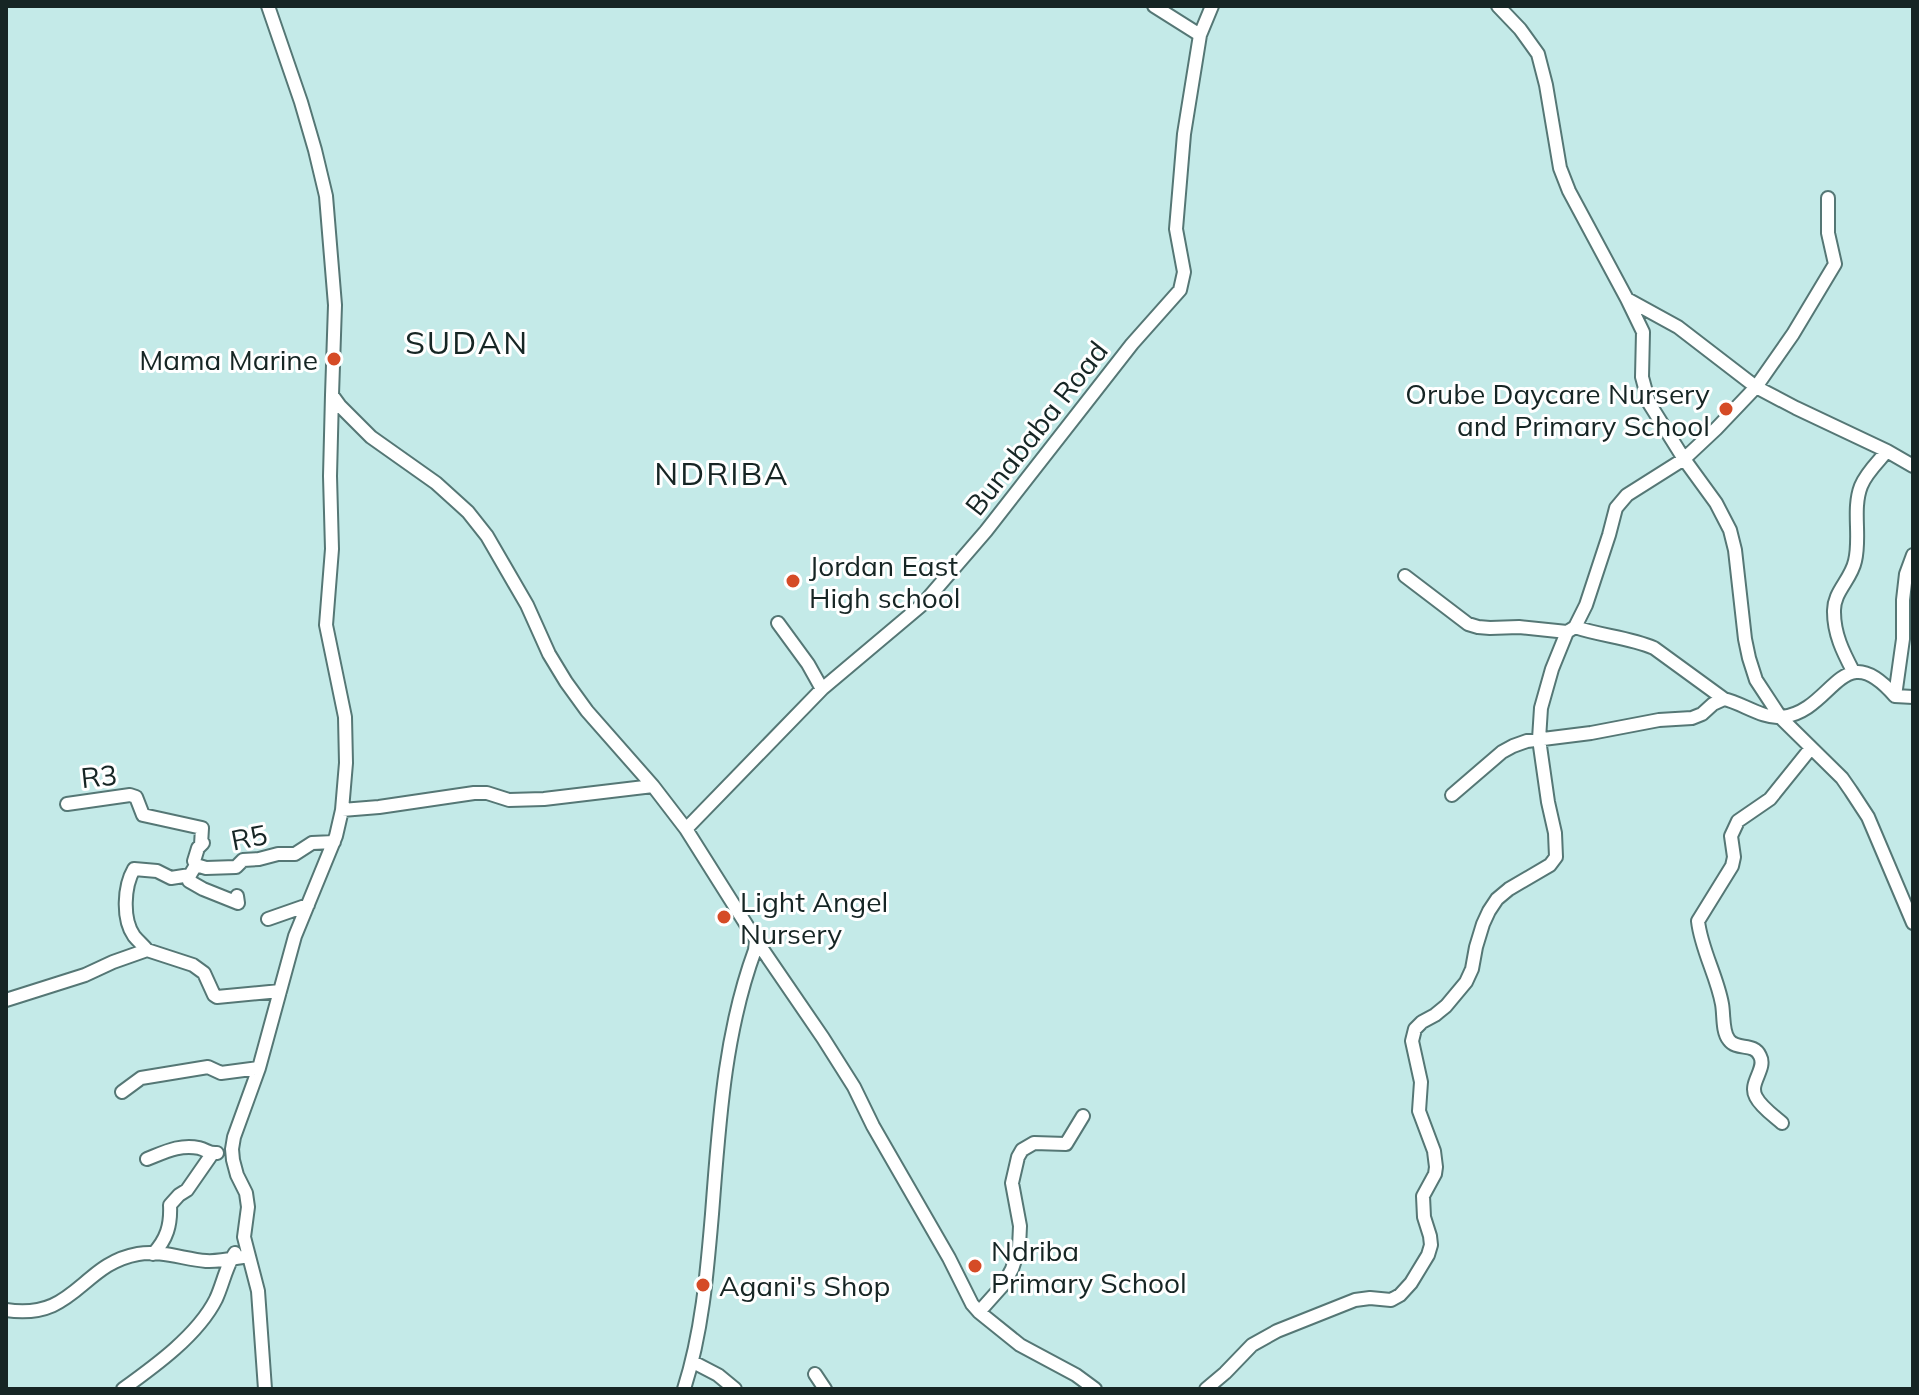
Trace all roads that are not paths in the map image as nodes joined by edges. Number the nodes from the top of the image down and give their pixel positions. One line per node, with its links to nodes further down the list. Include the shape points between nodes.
1 (268, 6): 9 (street, via 326,196 335,305)
2 (1154, 6): 5 (street)
3 (1212, 6): 5 (street, Bunababa Road)
4 (1498, 6): 7 (street, via 1538,54 1560,168)
5 (1200, 35): 18 (street, Bunababa Road, via 1176,229 1184,272 1180,290 923,604)
6 (1828, 198): 8 (street, via 1835,264)
7 (1627, 299): 8 (street, via 1678,327); 11 (street, via 1643,332 1645,392)
8 (1756, 387): 10 (street); 11 (street)
9 (332, 395): 25 (street, via 371,437 468,512 503,561 566,682); 28 (street, via 332,549 326,625 345,717)
10 (1887, 451): 12 (street); 17 (street, via 1860,488 1855,565 1834,602 1836,632)
11 (1684, 459): 16 (street, via 1627,495 1616,508 1586,605); 22 (street, via 1730,530 1749,658 1756,680)
12 (1913, 466)
13 (1913, 555): 19 (street, via 1906,574)
14 (1405, 576): 16 (street, via 1468,624)
15 (778, 623): 18 (street)
16 (1571, 629): 21 (street, via 1654,648); 23 (street, via 1552,669)
17 (1853, 671): 19 (street, via 1876,677); 22 (street, via 1805,708)
18 (822, 689): 29 (street, Bunababa Road)
19 (1895, 696): 20 (street)
20 (1913, 697)
21 (1724, 699): 22 (street); 23 (street, via 1692,718)
22 (1781, 718): 24 (street)
23 (1539, 739): 26 (street, via 1502,752); 62 (street, via 1556,857 1497,899 1483,924 1466,982 1446,1006 1415,1029 1412,1041 1421,1082 1419,1111 1436,1167 1423,1196 1428,1255 1400,1295 1355,1300 1277,1331 1252,1345)
24 (1811, 748): 36 (street, via 1842,778 1868,817); 44 (street, via 1770,799 1738,821 1731,836 1732,866 1698,921 1726,1037 1760,1055 1754,1091)
25 (653, 786): 28 (street, via 544,799 474,793); 29 (street)
26 (1452, 795)
27 (67, 804): 31 (street, R3, via 130,795 143,815 202,828)
28 (342, 810): 30 (street)
29 (686, 829): 37 (street)
30 (334, 842): 32 (street, R5, via 312,843 295,854 243,860 236,867); 34 (street)
31 (202, 844): 32 (street, R5)
32 (193, 870): 33 (street, via 189,881 238,903); 38 (street, via 171,878 134,869 124,903 135,937)
33 (237, 896)
34 (308, 905): 35 (street); 39 (street)
35 (268, 919)
36 (1913, 923)
37 (756, 940): 53 (street, via 854,1087); 54 (street, via 731,1034)
38 (147, 950): 39 (street, via 193,965 217,997); 40 (street)
39 (280, 991): 41 (street)
40 (6, 1000)
41 (259, 1068): 42 (street, via 221,1073 208,1067 141,1078); 45 (street)
42 (122, 1092)
43 (1083, 1116): 53 (street, via 1066,1144 1034,1143 1018,1157 1012,1183 1019,1248 1004,1284)
44 (1782, 1123)
45 (232, 1149): 46 (street); 48 (street, via 248,1207)
46 (212, 1154): 47 (street, via 178,1147); 49 (street, via 170,1205 166,1237)
47 (147, 1159)
48 (244, 1237): 50 (street); 51 (street)
49 (153, 1254): 51 (street, via 209,1261); 52 (street, via 140,1253 103,1268 55,1306 32,1312)
50 (249, 1256): 51 (street); 57 (street, via 258,1291)
51 (231, 1258): 56 (street, via 206,1314 168,1355)
52 (6, 1310)
53 (979, 1312): 61 (street, via 1020,1345)
54 (693, 1362): 58 (street); 59 (street)
55 (815, 1374): 60 (street)
56 (123, 1389)
57 (265, 1389)
58 (684, 1389)
59 (735, 1389)
60 (825, 1389)
61 (1095, 1389)
62 (1206, 1389)

